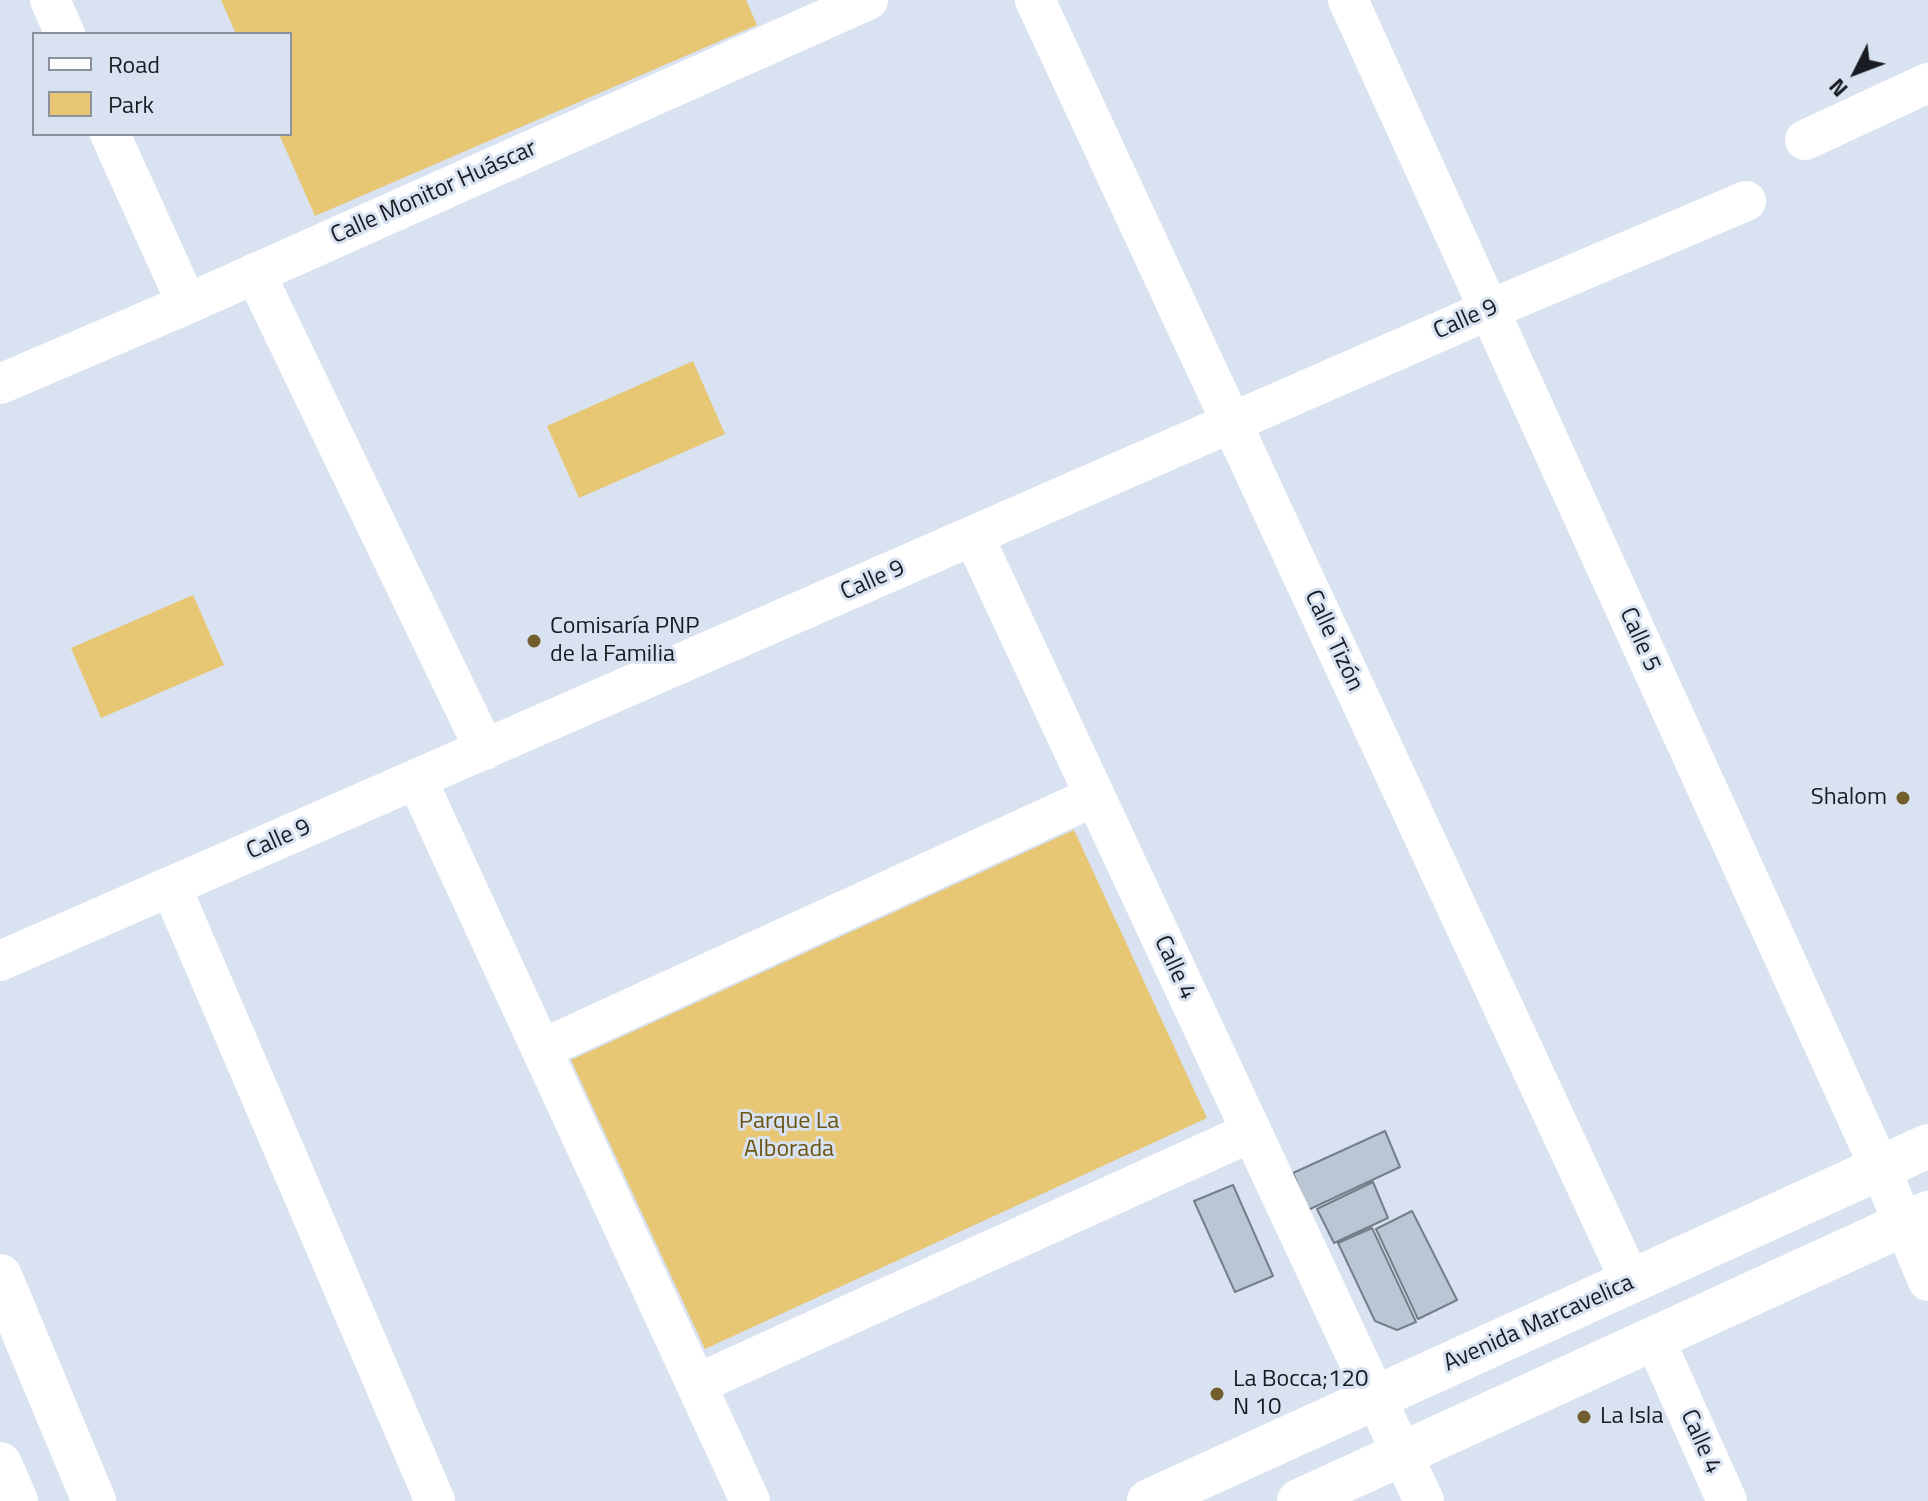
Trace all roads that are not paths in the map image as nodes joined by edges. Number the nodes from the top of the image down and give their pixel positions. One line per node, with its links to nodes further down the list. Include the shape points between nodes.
1 (50, 0): 5 (street)
2 (868, 0): 10 (street, Calle Monitor Huáscar)
3 (1035, 0): 14 (street, Calle Tizón)
4 (1348, 0): 12 (street, Calle 5)
5 (64, 32)
6 (1928, 83): 8 (street)
7 (111, 136): 11 (street)
8 (1805, 140)
9 (1746, 201): 12 (street, Calle 9)
10 (255, 273): 11 (street, Calle Monitor Huáscar); 16 (street)
11 (187, 304): 13 (street, Calle Monitor Huáscar)
12 (1489, 310): 14 (street, Calle 9); 24 (street, Calle 5)
13 (0, 384)
14 (1232, 424): 15 (street, Calle 9); 28 (street, Calle Tizón)
15 (974, 537): 16 (street, Calle 9); 18 (street, Calle 4)
16 (485, 750): 17 (street, Calle 9)
17 (417, 780): 19 (street, Calle 9); 21 (street)
18 (1095, 796): 21 (street); 22 (street, Calle 4)
19 (171, 887): 20 (street, Calle 9); 36 (street)
20 (0, 961)
21 (542, 1049): 30 (street)
22 (1251, 1132): 30 (street); 31 (street, Calle 4)
23 (1928, 1146): 24 (main road, Avenida Marcavelica)
24 (1880, 1168): 25 (street, Calle 5); 28 (main road, Avenida Marcavelica)
25 (1915, 1219): 27 (street, Calle 5); 29 (main road)
26 (0, 1276): 35 (main road)
27 (1928, 1281)
28 (1631, 1282): 31 (main road, Avenida Marcavelica)
29 (1654, 1338): 32 (main road); 41 (street, Calle 4)
30 (697, 1384): 37 (street)
31 (1375, 1399): 32 (street, Calle 4); 38 (main road, Avenida Marcavelica)
32 (1403, 1454): 39 (main road); 40 (street, Calle 4)
33 (0, 1464): 34 (main road)
34 (16, 1501)
35 (94, 1501)
36 (435, 1501)
37 (750, 1501)
38 (1149, 1501)
39 (1299, 1501)
40 (1424, 1501)
41 (1727, 1501)

